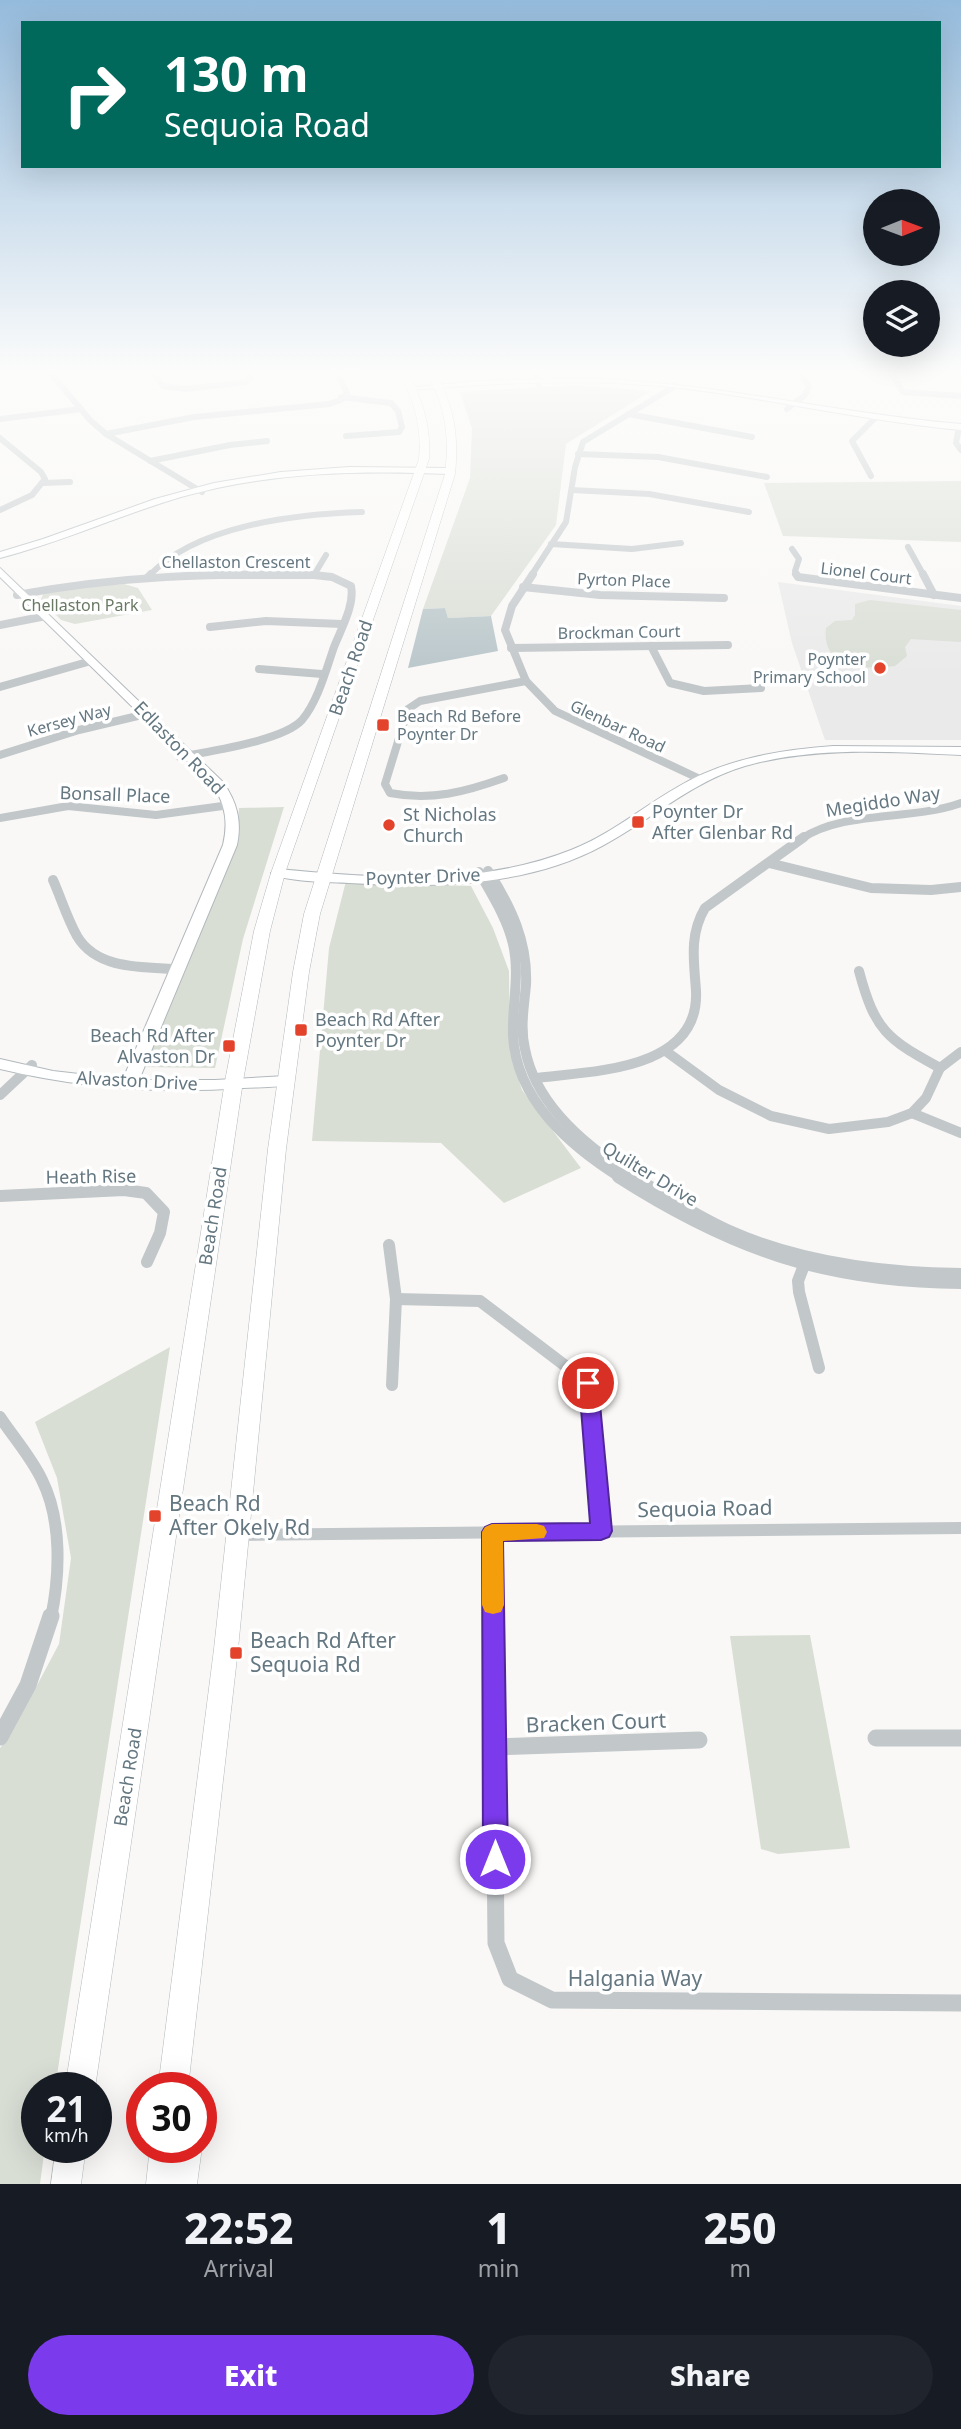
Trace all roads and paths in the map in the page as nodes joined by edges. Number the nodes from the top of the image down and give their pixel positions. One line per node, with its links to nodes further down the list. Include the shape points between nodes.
1 (450, 472): 57 (main road, Beach Road)
2 (42, 473): 12 (street)
3 (171, 473): 13 (street)
4 (356, 473): 13 (street)
5 (420, 473): 56 (main road, Beach Road)
6 (575, 473): 14 (street, Glenbar Road)
7 (745, 473): 10 (street)
8 (869, 473): 9 (street)
9 (871, 476)
10 (767, 477)
11 (70, 482): 12 (street)
12 (43, 483): 15 (street, via 28,498)
13 (200, 490): 23 (street, via 50,545)
14 (572, 490): 17 (street, via 649,494); 19 (street, Glenbar Road, via 566,522)
15 (0, 510)
16 (362, 512): 26 (street, via 285,518 247,527 168,557)
17 (749, 512)
18 (681, 542): 19 (street, via 653,550)
19 (551, 544): 28 (street, Glenbar Road)
20 (908, 547): 30 (street)
21 (792, 549): 30 (street, Lionel Court, via 799,559 798,576)
22 (326, 555): 25 (street)
23 (0, 556)
24 (0, 571): 29 (street, Edlaston Road)
25 (314, 575): 26 (street, Chellaston Crescent); 34 (street, Chellaston Crescent, via 332,577 353,590)
26 (148, 577): 29 (street, Chellaston Crescent, via 86,581)
27 (0, 579): 29 (street, Edlaston Road)
28 (523, 587): 31 (street, Pyrton Place, via 600,595); 39 (street, Glenbar Road, via 505,629)
29 (20, 594): 33 (street, Edlaston Road)
30 (934, 595): 32 (street, Lionel Court)
31 (724, 598)
32 (961, 598)
33 (42, 616): 35 (street); 40 (street, Edlaston Road)
34 (342, 624): 36 (street, via 266,621); 42 (street, Chellaston Crescent)
35 (0, 625)
36 (210, 627)
37 (728, 645): 38 (street, Brockman Court)
38 (651, 646): 39 (street, Brockman Court); 45 (street, via 670,683 692,692)
39 (510, 648): 43 (street, Glenbar Road)
40 (87, 662): 44 (street); 46 (street, Edlaston Road)
41 (259, 669): 42 (street)
42 (322, 674): 49 (street, Chellaston Crescent, via 299,723 280,733)
43 (526, 681): 50 (street, via 420,701 408,709 385,784 390,793 408,798 454,796); 51 (street, Glenbar Road, via 555,711)
44 (0, 687)
45 (761, 688)
46 (142, 715): 48 (street, Kersey Way); 49 (street, Edlaston Road)
47 (961, 749): 51 (street, Poynter Drive, via 803,752)
48 (0, 755)
49 (185, 756): 53 (street, Edlaston Road)
50 (504, 778)
51 (697, 778): 58 (street, Poynter Drive, via 597,844 539,866)
52 (961, 803): 55 (street, Megiddo Way, via 942,812 818,828)
53 (225, 806): 54 (street, Bonsall Place, via 156,815 68,806); 61 (street, Edlaston Road, via 221,844)
54 (0, 818)
55 (769, 863): 60 (street, via 871,888); 63 (street, Megiddo Way, via 705,908 695,922 694,1019)
56 (280, 870): 57 (street, Poynter Drive); 71 (main road, Beach Road, via 261,931)
57 (326, 874): 58 (street, Poynter Drive, via 428,881); 72 (main road, Beach Road, via 302,962)
58 (485, 874): 69 (street, Quilter Drive, via 514,919 526,953 523,1038); 78 (street, Quilter Drive, via 515,953 514,1049 534,1099 549,1121 599,1167 674,1210 741,1245)
59 (53, 880): 61 (street, via 79,940 96,957)
60 (961, 887)
61 (172, 968): 70 (street, Edlaston Road)
62 (859, 971): 68 (street, via 870,1013 890,1040)
63 (667, 1052): 69 (street, via 622,1066); 74 (street, via 719,1090 771,1116 829,1129 888,1122)
64 (961, 1052): 68 (street)
65 (0, 1056): 67 (street, Alvaston Drive)
66 (0, 1064): 67 (street, Alvaston Drive)
67 (29, 1067): 70 (street, Alvaston Drive, via 62,1077); 73 (street)
68 (940, 1068): 74 (street, via 926,1098)
69 (537, 1078): 78 (street, Quilter Drive, via 566,1124 591,1149 735,1234)
70 (125, 1080): 71 (street, Alvaston Drive)
71 (234, 1081): 72 (street, Alvaston Drive); 96 (main road, Beach Road)
72 (286, 1081): 89 (main road, Beach Road)
73 (0, 1095)
74 (912, 1113): 75 (street)
75 (961, 1133)
76 (0, 1196): 79 (street, Heath Rise, via 146,1193 164,1212)
77 (389, 1245): 82 (street)
78 (805, 1261): 80 (street, Quilter Drive); 81 (street, Quilter Drive, via 905,1282); 83 (street, via 799,1292)
79 (147, 1262)
80 (961, 1274)
81 (961, 1283)
82 (396, 1299): 84 (street); 87 (street, via 480,1301 588,1383)
83 (819, 1368)
84 (392, 1385)
85 (0, 1417): 90 (street, via 46,1489 59,1545 47,1640)
86 (961, 1528): 87 (street, Sequoia Road)
87 (601, 1531): 88 (street, Sequoia Road)
88 (492, 1532): 89 (street, Sequoia Road); 94 (street, Halgania Way)
89 (239, 1535): 97 (main road, Beach Road)
90 (0, 1737)
91 (876, 1738): 92 (street)
92 (961, 1738)
93 (699, 1740): 94 (street, Bracken Court)
94 (494, 1747): 95 (street, Halgania Way, via 496,1943 510,1979 552,2000)
95 (961, 2003)
96 (82, 2072)
97 (176, 2072)
98 (69, 2163): 101 (main road)
99 (163, 2163): 102 (main road)
100 (185, 2163): 103 (main road)
101 (66, 2184)
102 (161, 2184)
103 (182, 2184)

